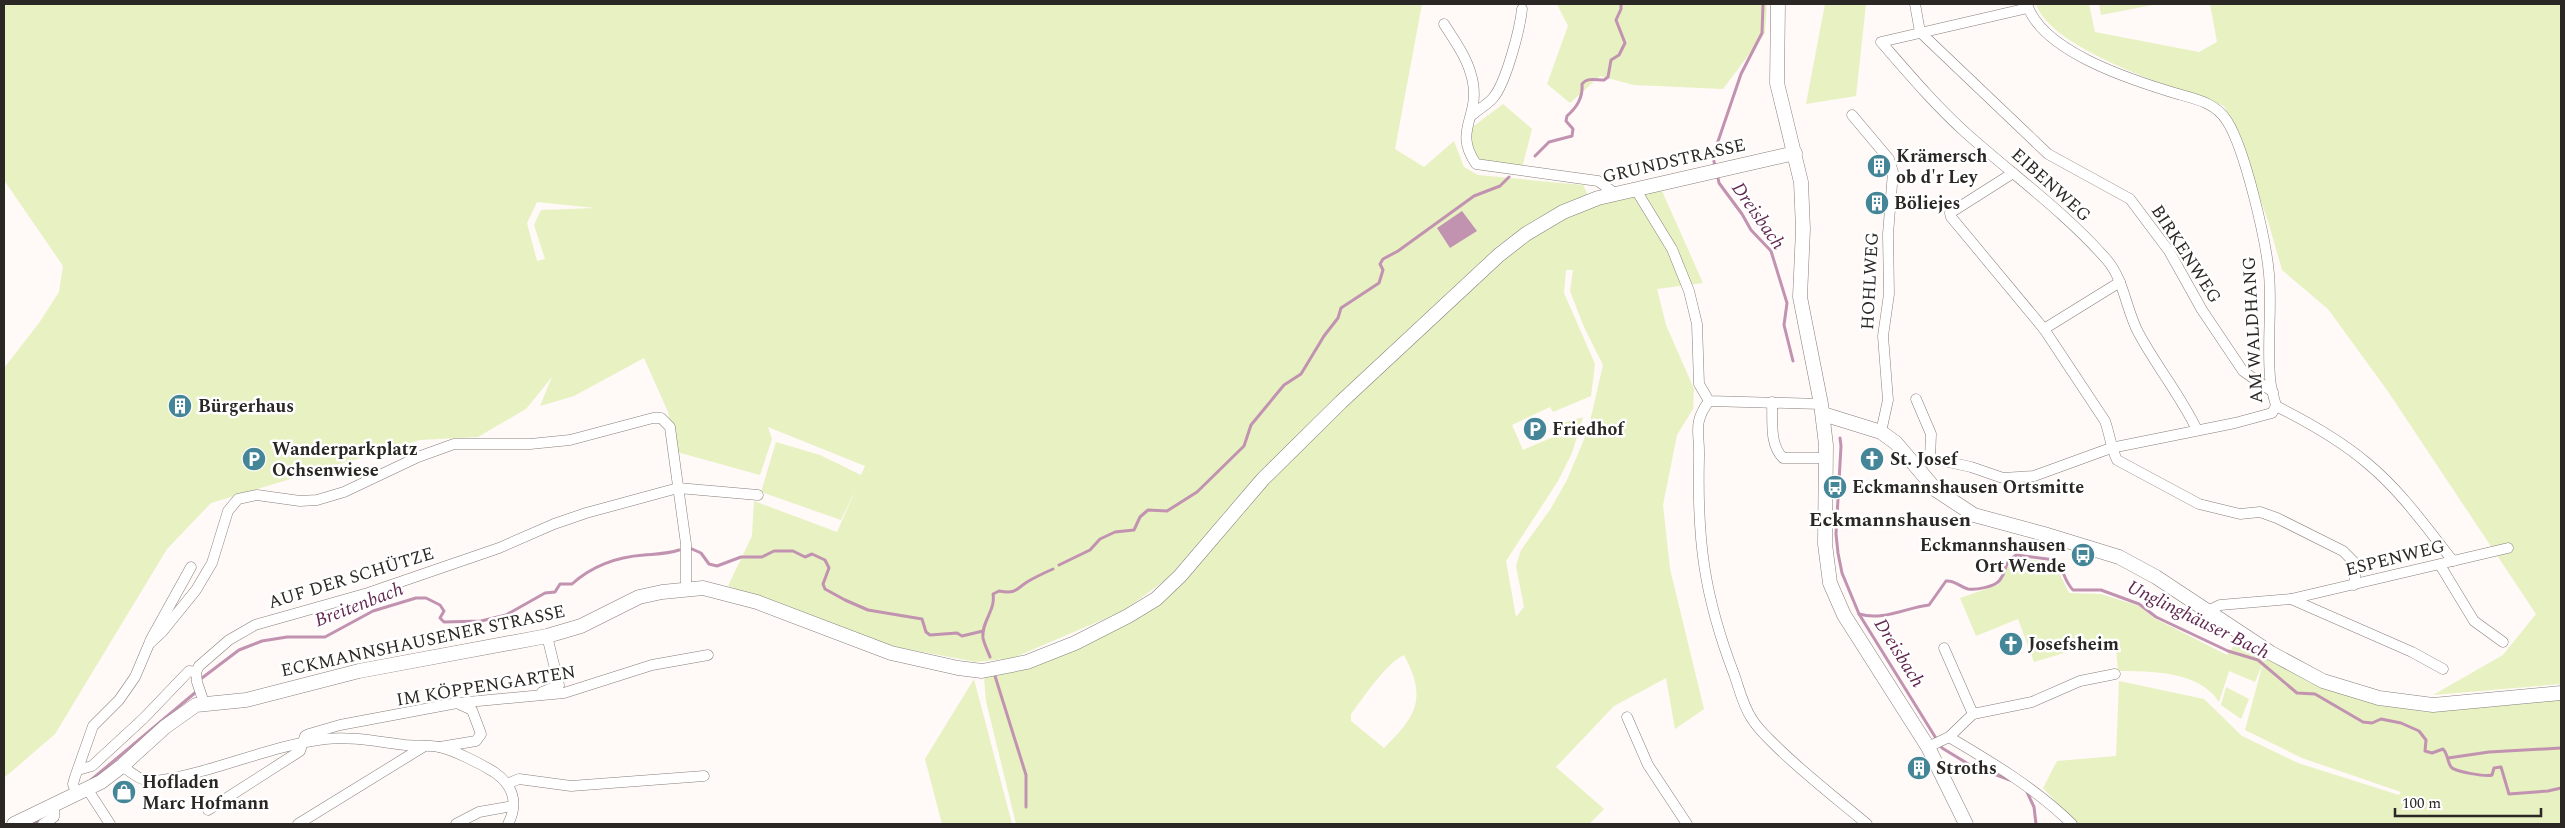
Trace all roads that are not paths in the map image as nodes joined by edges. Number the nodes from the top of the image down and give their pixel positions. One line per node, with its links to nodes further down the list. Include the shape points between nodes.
1 (1778, 4): 9 (main road, via 1777,83)
2 (1915, 4): 6 (street)
3 (2027, 6): 6 (street, EIBENWEG); 15 (street, AM WALDHANG, via 2046,32 2063,47 2092,63 2198,99 2220,111 2228,122 2254,198 2269,273 2270,378)
4 (1522, 9): 7 (street, via 1499,88 1493,98)
5 (1444, 24): 7 (street, via 1469,69 1473,89)
6 (1920, 32): 10 (street, EIBENWEG, via 1881,42 1966,133); 15 (street, BIRKENWEG, via 2048,154 2130,199 2169,251 2202,310 2243,371)
7 (1472, 115): 12 (street, via 1465,136 1467,150 1476,164 1598,181)
8 (1852, 115): 22 (street, HOHLWEG, via 1889,159 1893,172 1888,234 1889,294 1883,336 1888,400)
9 (1795, 153): 11 (main road, GRUNDSTRASSE); 20 (main road, via 1801,182 1803,230 1800,297)
10 (2013, 173): 13 (street, EIBENWEG, via 2085,237 2108,261); 14 (street, via 1950,213 1950,217)
11 (1636, 190): 12 (main road, GRUNDSTRASSE); 17 (street, via 1672,249 1689,291 1697,324 1699,384)
12 (1616, 194): 42 (main road, GRUNDSTRASSE, via 1563,212 1499,255 1263,479 1180,576 1156,598 1075,643)
13 (2120, 282): 14 (street); 21 (street, EIBENWEG, via 2126,306 2138,331)
14 (2044, 329): 23 (street, via 2105,421)
15 (2273, 392): 19 (street, AM WALDHANG)
16 (1916, 399): 25 (street, via 1931,434)
17 (1709, 401): 18 (street); 71 (street, via 1699,414 1697,433 1699,530 1702,567 1715,623 1751,719 1786,756)
18 (1772, 402): 20 (street); 24 (street, via 1773,441 1783,458)
19 (2276, 406): 21 (street, AM WALDHANG, via 2272,413); 30 (street, via 2305,420 2369,464 2403,498)
20 (1822, 409): 22 (main road); 24 (main road)
21 (2197, 430): 23 (street, AM WALDHANG)
22 (1881, 432): 26 (main road)
23 (2111, 448): 25 (street, AM WALDHANG, via 2034,476 2004,478); 33 (street, via 2117,460 2199,504 2240,514 2260,512 2326,541 2350,556 2357,565)
24 (1826, 458): 52 (main road, via 1825,544 1830,583 1844,615)
25 (1930, 458): 26 (street)
26 (1915, 464): 36 (main road, via 1936,490 1974,515 2119,557)
27 (678, 488): 28 (street, AUF DER SCHÜTZE); 34 (street, via 686,544); 39 (street, via 670,427 661,418 653,418 570,440 530,444 454,444 344,492 317,500 246,496 238,499 228,510 212,563 196,590 172,622); 44 (street, AUF DER SCHÜTZE, via 573,517 499,548 368,593 255,625 220,647)
28 (758, 495)
29 (2508, 548): 30 (street, ESPENWEG)
30 (2453, 561): 31 (street, ESPENWEG)
31 (2440, 565): 33 (street, ESPENWEG); 38 (street, via 2474,621)
32 (191, 568): 39 (street)
33 (2354, 585): 35 (street, ESPENWEG)
34 (686, 589): 37 (main road, ECKMANNSHAUSENER STRASSE, via 639,597 581,626); 42 (main road, ECKMANNSHAUSENER STRASSE, via 703,588 757,602 891,653 982,671)
35 (2291, 599): 36 (street, ESPENWEG, via 2220,605); 43 (street)
36 (2208, 611): 46 (main road, via 2272,653 2323,681 2379,698 2433,705)
37 (547, 636): 47 (street, via 559,685); 48 (main road, ECKMANNSHAUSENER STRASSE, via 368,669 246,700)
38 (2503, 642)
39 (148, 644): 57 (street, via 129,687 93,726)
40 (1944, 648): 50 (street)
41 (708, 655): 47 (street, IM KÖPPENGARTEN, via 652,664 564,693)
42 (1007, 667)
43 (2443, 669)
44 (196, 672): 48 (street); 57 (street, AUF DER SCHÜTZE, via 189,671 92,766)
45 (2114, 674): 50 (street, via 2080,681 2032,702)
46 (2561, 694)
47 (537, 695): 49 (street, IM KÖPPENGARTEN)
48 (204, 703): 56 (main road, ECKMANNSHAUSENER STRASSE, via 188,709)
49 (457, 703): 53 (street, IM KÖPPENGARTEN, via 340,725 305,736); 55 (street, via 472,710 481,734 476,741)
50 (1973, 714): 52 (street)
51 (1627, 717): 70 (street, via 1648,765)
52 (1938, 742): 72 (main road); 73 (street, via 2010,772)
53 (304, 743): 54 (street, via 353,738); 56 (street, via 156,781 133,774); 63 (street, via 300,751)
54 (423, 747): 55 (street); 67 (street)
55 (439, 747): 59 (street, via 479,764)
56 (122, 766): 60 (main road, ECKMANNSHAUSENER STRASSE)
57 (78, 770): 60 (street, via 73,784)
58 (704, 776): 59 (street, via 570,786 519,779)
59 (509, 783): 62 (street)
60 (82, 792): 61 (main road, ECKMANNSHAUSENER STRASSE); 66 (street)
61 (54, 804): 64 (main road, ECKMANNSHAUSENER STRASSE); 65 (street, via 54,817)
62 (513, 806): 68 (street, via 479,812); 69 (street)
63 (208, 810)
64 (14, 824)
65 (43, 824)
66 (110, 824)
67 (298, 824)
68 (456, 824)
69 (508, 824)
70 (1687, 824)
71 (1867, 824)
72 (1966, 824)
73 (2072, 824)

